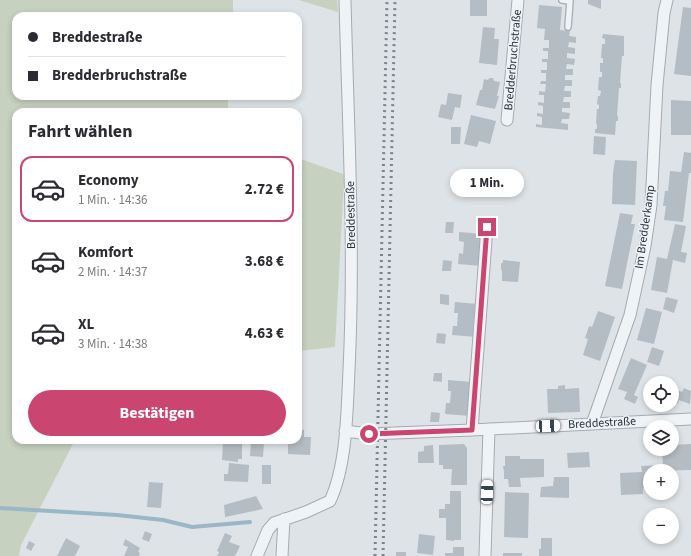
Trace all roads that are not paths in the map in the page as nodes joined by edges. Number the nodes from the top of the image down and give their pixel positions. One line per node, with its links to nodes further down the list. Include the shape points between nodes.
1 (345, 0): 12 (street, Breddestraße, via 351,212 351,324)
2 (518, 0): 6 (street, Bredderbruchstraße)
3 (562, 0): 5 (lane, via 570,0)
4 (667, 0): 9 (street, Im Bredderkamp, via 657,85 651,205 645,246 630,315)
5 (568, 27)
6 (507, 120)
7 (487, 227): 11 (street)
8 (691, 419): 9 (street, Breddestraße)
9 (592, 424): 10 (street, Breddestraße)
10 (489, 429): 11 (street, Breddestraße); 16 (street)
11 (472, 430): 12 (street, Breddestraße, via 369,434)
12 (345, 431): 13 (street, Breddestraße, via 336,488 330,501)
13 (284, 519): 14 (street, Breddestraße, via 274,523 268,530); 15 (street)
14 (257, 556)
15 (282, 556)
16 (485, 556)

